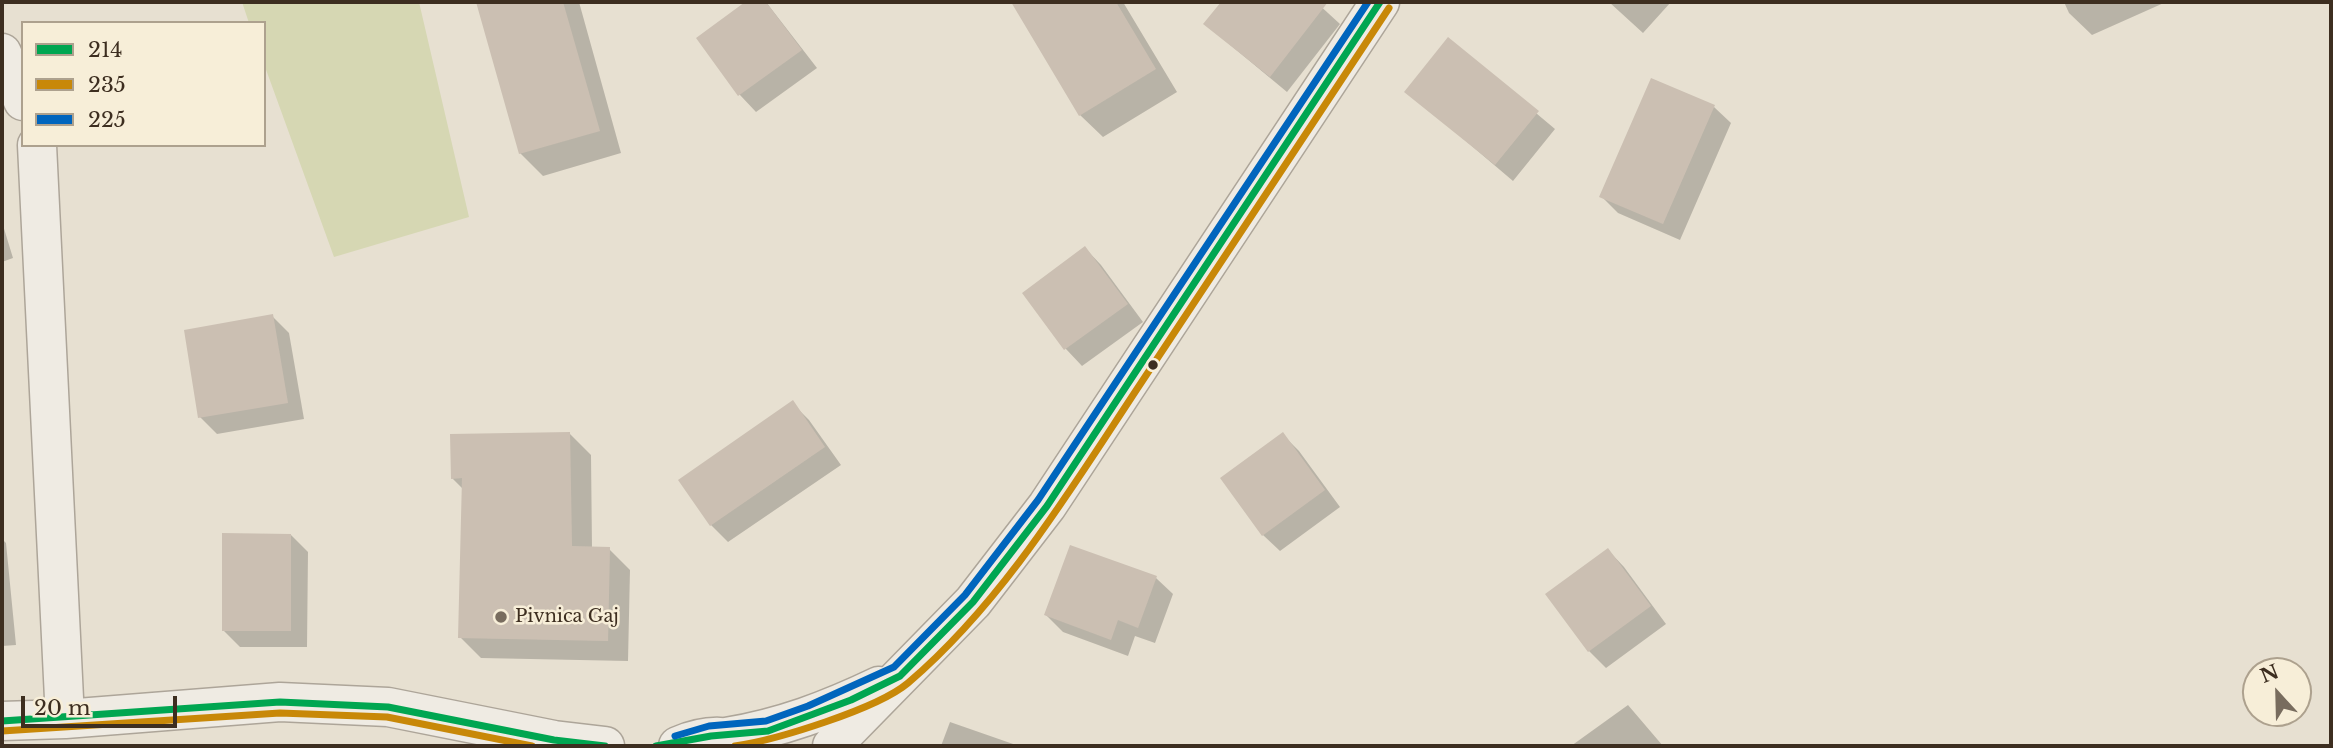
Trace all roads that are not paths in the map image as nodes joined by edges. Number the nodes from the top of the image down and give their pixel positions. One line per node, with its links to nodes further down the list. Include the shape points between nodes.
1 (1380, 2): 5 (street, via 1047,506 973,602)
2 (2, 53): 3 (street)
3 (21, 97)
4 (37, 147): 6 (street)
5 (900, 677): 9 (street, via 768,731); 11 (street)
6 (65, 719): 7 (street); 8 (street, via 280,702 388,707)
7 (2, 721)
8 (558, 743): 10 (street)
9 (700, 743)
10 (605, 746)
11 (832, 746)

